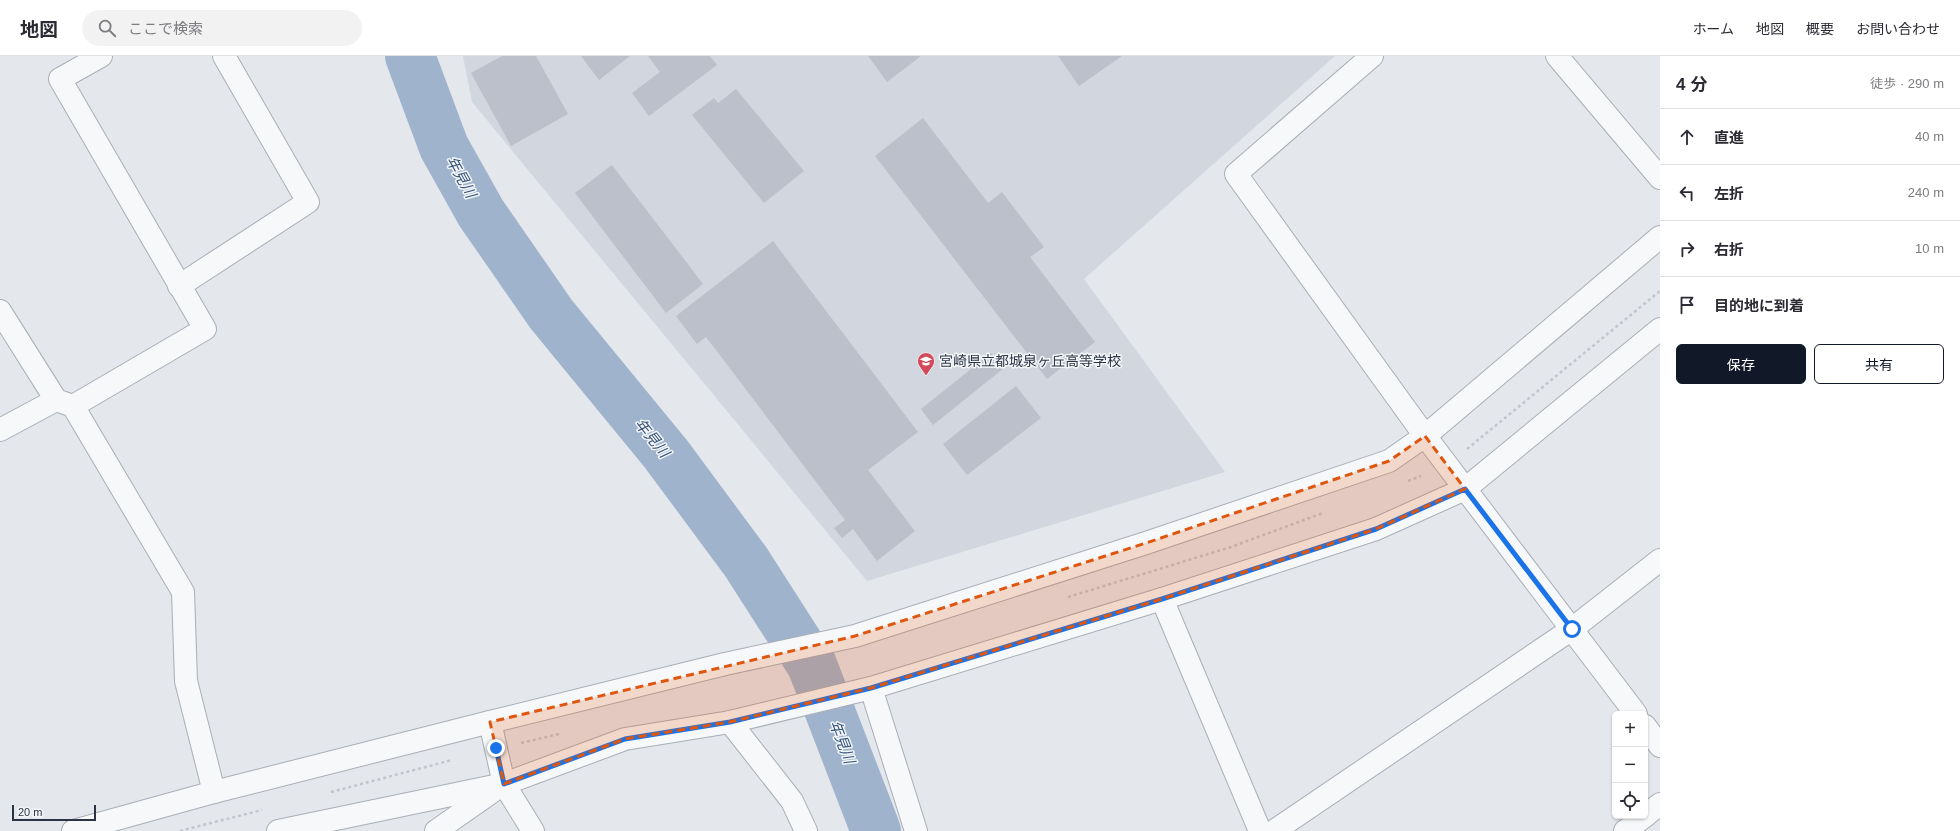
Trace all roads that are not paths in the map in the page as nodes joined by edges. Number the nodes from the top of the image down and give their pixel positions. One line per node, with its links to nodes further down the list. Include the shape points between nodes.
1 (101, 56): 7 (street, via 60,79)
2 (224, 56): 7 (street, via 308,202)
3 (1372, 56): 12 (street, via 1236,174)
4 (1556, 56): 5 (street)
5 (1660, 178)
6 (1660, 237): 12 (street)
7 (179, 286): 10 (street, via 205,329)
8 (0, 311): 10 (street)
9 (1660, 329): 13 (street)
10 (65, 403): 11 (street); 24 (street, via 183,592 186,681)
11 (0, 430)
12 (1425, 436): 13 (street); 20 (street, via 1389,461 1146,543 855,636 726,664)
13 (1465, 489): 15 (street, via 1376,529); 16 (street)
14 (1660, 560): 16 (street)
15 (1162, 599): 17 (street); 34 (street)
16 (1572, 629): 18 (street); 35 (street)
17 (871, 688): 19 (street); 33 (street)
18 (1634, 711)
19 (736, 720): 23 (street, via 625,739); 32 (street, via 792,801)
20 (490, 722): 23 (street); 24 (street)
21 (1648, 730): 22 (street)
22 (1660, 746)
23 (504, 784): 29 (street); 30 (street); 31 (street)
24 (214, 792): 28 (street)
25 (1660, 804): 26 (street)
26 (1648, 814)
27 (1641, 819): 36 (street)
28 (73, 831)
29 (278, 831)
30 (436, 831)
31 (533, 831)
32 (806, 831)
33 (916, 831)
34 (1260, 831)
35 (1274, 831)
36 (1625, 831)

